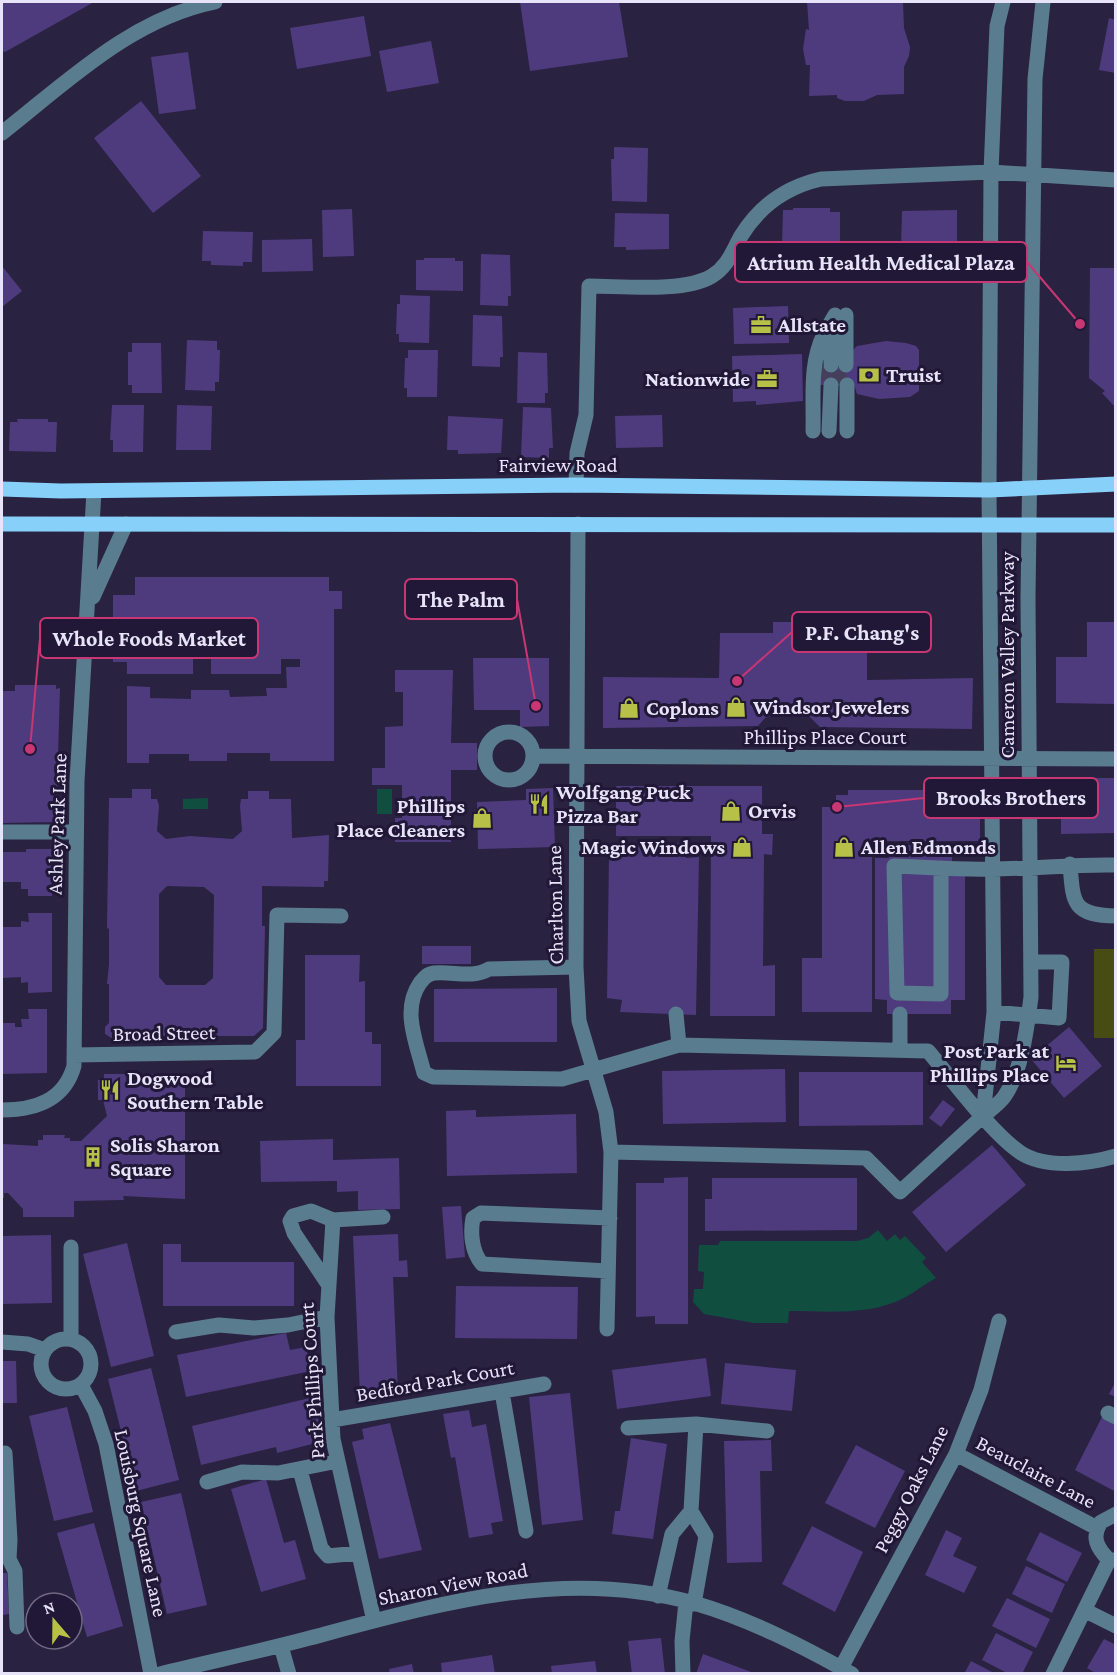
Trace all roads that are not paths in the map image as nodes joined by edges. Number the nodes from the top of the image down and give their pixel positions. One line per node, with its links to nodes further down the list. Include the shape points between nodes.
1 (213, 2): 4 (street, via 172,14 126,37)
2 (1002, 2): 5 (street, Cameron Valley Parkway)
3 (1043, 2): 6 (street, Cameron Valley Parkway, via 1035,79)
4 (2, 134)
5 (991, 172): 6 (street); 11 (street, via 821,179 799,184 778,194 759,212 729,262 711,277 685,285 589,286 586,415 577,453); 14 (street, Cameron Valley Parkway)
6 (1034, 173): 7 (street); 12 (street, Cameron Valley Parkway)
7 (1116, 180)
8 (824, 334): 8 (street, via 840,315 829,342 835,365); 9 (street, via 812,367 830,431)
9 (835, 385)
10 (1116, 484): 12 (main road, Fairview Road)
11 (576, 485): 14 (main road, Fairview Road); 15 (main road, Fairview Road)
12 (1030, 488): 14 (main road, Fairview Road); 21 (street, Cameron Valley Parkway)
13 (2, 489): 15 (main road, Fairview Road)
14 (989, 490): 20 (street, Cameron Valley Parkway)
15 (94, 491): 17 (street, Ashley Park Lane)
16 (2, 524): 17 (main road)
17 (91, 524): 18 (main road); 23 (street, Ashley Park Lane)
18 (126, 524): 19 (main road); 23 (street)
19 (578, 524): 20 (main road); 25 (street, Charlton Lane)
20 (990, 525): 21 (main road); 26 (street, Cameron Valley Parkway)
21 (1029, 525): 22 (main road); 27 (street, Cameron Valley Parkway)
22 (1116, 525)
23 (89, 605): 30 (street, Ashley Park Lane)
24 (534, 756): 25 (street, Phillips Place Court)
25 (576, 756): 26 (street, Phillips Place Court); 39 (street, Charlton Lane)
26 (991, 759): 27 (street, Phillips Place Court); 35 (street, Cameron Valley Parkway)
27 (1028, 759): 28 (street, Phillips Place Court); 33 (street, Cameron Valley Parkway)
28 (1116, 759)
29 (2, 832): 30 (street)
30 (76, 832): 46 (street, Ashley Park Lane)
31 (1070, 864): 32 (street); 33 (street); 37 (street, via 1073,898 1080,910 1093,916)
32 (1116, 865)
33 (1030, 867): 35 (street); 38 (street, Cameron Valley Parkway)
34 (941, 868): 34 (street, via 941,994 897,993 894,867); 35 (street)
35 (992, 869): 40 (street, Cameron Valley Parkway)
36 (341, 916): 46 (street, Broad Street, via 278,915 274,1033 255,1052)
37 (1116, 916)
38 (1031, 962): 43 (street, Cameron Valley Parkway); 43 (street, via 1062,963 1059,1018)
39 (576, 967): 47 (street, Charlton Lane, via 579,1021); 47 (street, via 432,973 412,994 409,1008 424,1073 433,1077 562,1079)
40 (994, 1012): 43 (street); 49 (street, Cameron Valley Parkway)
41 (676, 1014): 44 (street)
42 (900, 1014): 45 (street)
43 (1029, 1015): 49 (street, Cameron Valley Parkway, via 1017,1065 1004,1096)
44 (679, 1045): 45 (street); 47 (street)
45 (900, 1050): 49 (street, via 928,1051)
46 (74, 1055): 48 (street, Ashley Park Lane, via 70,1080 50,1101)
47 (592, 1070): 50 (street, Charlton Lane, via 606,1112)
48 (2, 1110)
49 (983, 1116): 50 (street, via 900,1192 866,1158); 51 (street, via 1022,1154 1042,1161 1096,1162)
50 (610, 1152): 53 (street, Charlton Lane)
51 (1116, 1156)
52 (383, 1217): 54 (street)
53 (610, 1218): 56 (street, Charlton Lane); 56 (street, via 481,1213 473,1218 472,1227 474,1255 482,1264)
54 (333, 1220): 57 (street, Park Phillips Court); 57 (street, via 311,1211 293,1215 290,1221)
55 (71, 1247): 62 (street)
56 (608, 1271): 60 (street, Charlton Lane)
57 (328, 1284): 58 (street, Park Phillips Court)
58 (327, 1317): 61 (street, via 288,1325 219,1325); 68 (street, Park Phillips Court)
59 (999, 1321): 73 (street, Peggy Oaks Lane, via 981,1390)
60 (607, 1329)
61 (176, 1332)
62 (71, 1339): 64 (street, via 61,1339); 65 (street, via 87,1349 91,1359 87,1378)
63 (2, 1342): 64 (street)
64 (45, 1350): 65 (street, via 42,1369 52,1385 71,1389)
65 (81, 1384): 92 (street, Louisburg Square Lane, via 106,1444)
66 (544, 1384): 67 (street, Bedford Park Court)
67 (502, 1392): 68 (street, Bedford Park Court); 80 (street)
68 (332, 1420): 74 (street, Park Phillips Court)
69 (696, 1424): 70 (street); 71 (street); 77 (street)
70 (628, 1428)
71 (767, 1431)
72 (5, 1454): 82 (street, via 10,1540)
73 (956, 1454): 79 (street, Beauclaire Lane); 91 (street, Peggy Oaks Lane)
74 (338, 1461): 75 (street); 81 (street, Park Phillips Court)
75 (300, 1470): 76 (street, via 242,1472); 81 (street, via 321,1548 328,1556)
76 (207, 1482)
77 (692, 1511): 84 (street, via 672,1534); 85 (street, via 706,1536)
78 (1116, 1514): 79 (street)
79 (1097, 1528): 83 (street, via 1096,1544)
80 (526, 1531)
81 (358, 1553): 87 (street, Park Phillips Court)
82 (5, 1560): 89 (street, via 15,1571)
83 (1112, 1560): 86 (street)
84 (658, 1596): 85 (street, Sharon View Road); 87 (street, Sharon View Road, via 586,1587 541,1588 502,1592)
85 (690, 1603): 91 (street, Sharon View Road, via 759,1627); 95 (street, via 682,1641)
86 (1086, 1611): 88 (street); 96 (street)
87 (374, 1621): 90 (street, Sharon View Road)
88 (1116, 1626)
89 (17, 1627)
90 (281, 1646): 93 (street, Sharon View Road); 94 (street)
91 (846, 1671)
92 (151, 1674)
93 (160, 1674)
94 (289, 1674)
95 (683, 1674)
96 (1053, 1674)

